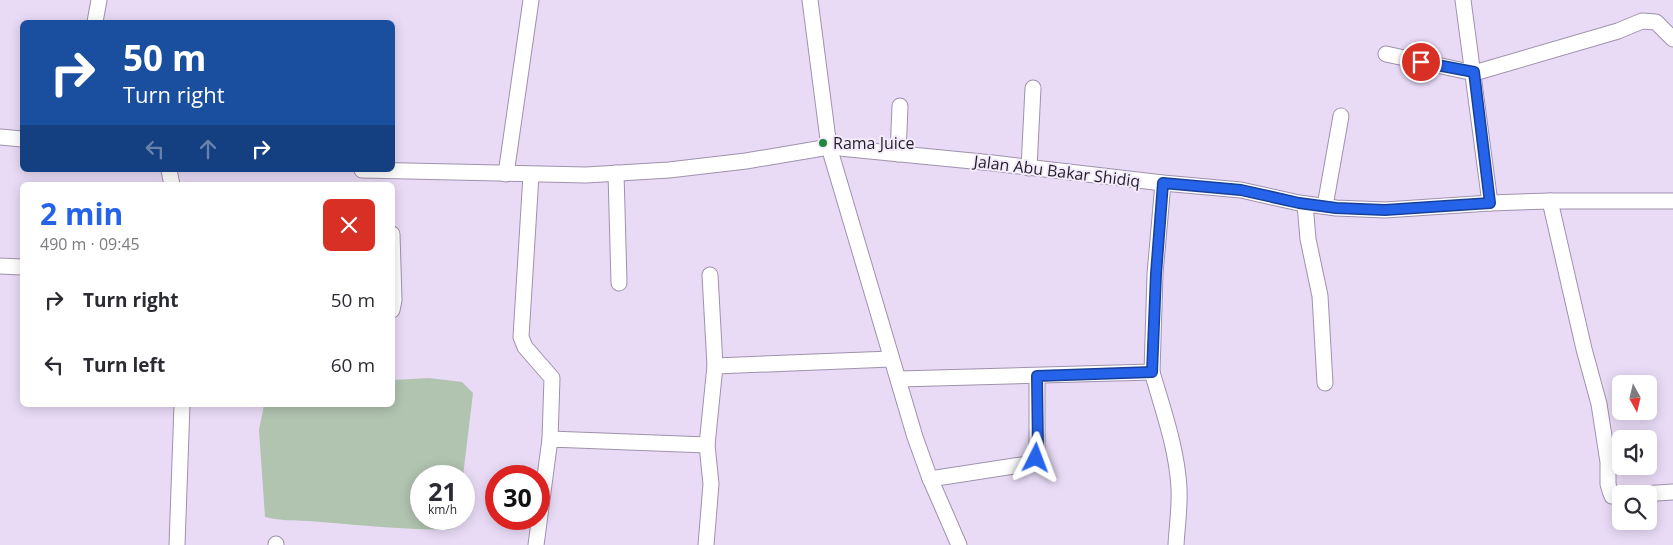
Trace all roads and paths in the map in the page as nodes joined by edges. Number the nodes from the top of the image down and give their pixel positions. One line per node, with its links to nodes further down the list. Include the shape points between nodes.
1 (99, 0): 5 (street)
2 (531, 0): 19 (street)
3 (810, 0): 14 (street)
4 (1463, 0): 8 (street)
5 (95, 20)
6 (1673, 39): 8 (street, via 1656,22 1642,21 1618,31)
7 (1386, 54): 8 (street)
8 (1474, 72): 25 (street)
9 (1033, 88): 16 (street)
10 (900, 106): 15 (street)
11 (1341, 116): 27 (street)
12 (0, 137): 13 (street)
13 (20, 139)
14 (829, 147): 15 (street, Jalan Abu Bakar Shidiq); 18 (street, Jalan Abu Bakar Shidiq, via 736,162); 32 (street)
15 (898, 154): 16 (street, Jalan Abu Bakar Shidiq)
16 (1029, 168): 22 (street, Jalan Abu Bakar Shidiq)
17 (369, 172): 21 (street, Jalan Abu Bakar Shidiq)
18 (616, 173): 20 (street, Jalan Abu Bakar Shidiq); 31 (street)
19 (506, 174): 20 (street, Jalan Abu Bakar Shidiq); 21 (street, Jalan Abu Bakar Shidiq)
20 (531, 174): 39 (street, via 522,336 525,347 552,378)
21 (391, 178)
22 (1163, 183): 26 (street, Jalan Abu Bakar Shidiq, via 1241,190); 34 (street)
23 (1550, 201): 24 (street, Jalan Abu Bakar Shidiq); 25 (street, Jalan Abu Bakar Shidiq); 44 (street, via 1599,404)
24 (1673, 201)
25 (1490, 203): 27 (street, Jalan Abu Bakar Shidiq, via 1385,210)
26 (1305, 204): 27 (street, Jalan Abu Bakar Shidiq); 37 (street, via 1308,239 1320,296)
27 (1325, 206)
28 (0, 266): 29 (street)
29 (20, 267)
30 (710, 275): 33 (street)
31 (619, 283)
32 (891, 359): 33 (street); 36 (street)
33 (715, 366): 40 (street)
34 (1152, 372): 35 (street); 49 (street, via 1178,476)
35 (1037, 376): 36 (street); 41 (street, via 1038,450 1034,464)
36 (899, 379): 41 (street)
37 (1325, 383)
38 (182, 407): 45 (street)
39 (550, 439): 40 (street); 46 (street)
40 (706, 445): 47 (street, via 711,484)
41 (930, 479): 48 (street)
42 (1673, 492): 43 (street)
43 (1657, 493)
44 (1612, 496)
45 (177, 545)
46 (536, 545)
47 (706, 545)
48 (959, 545)
49 (1176, 545)

